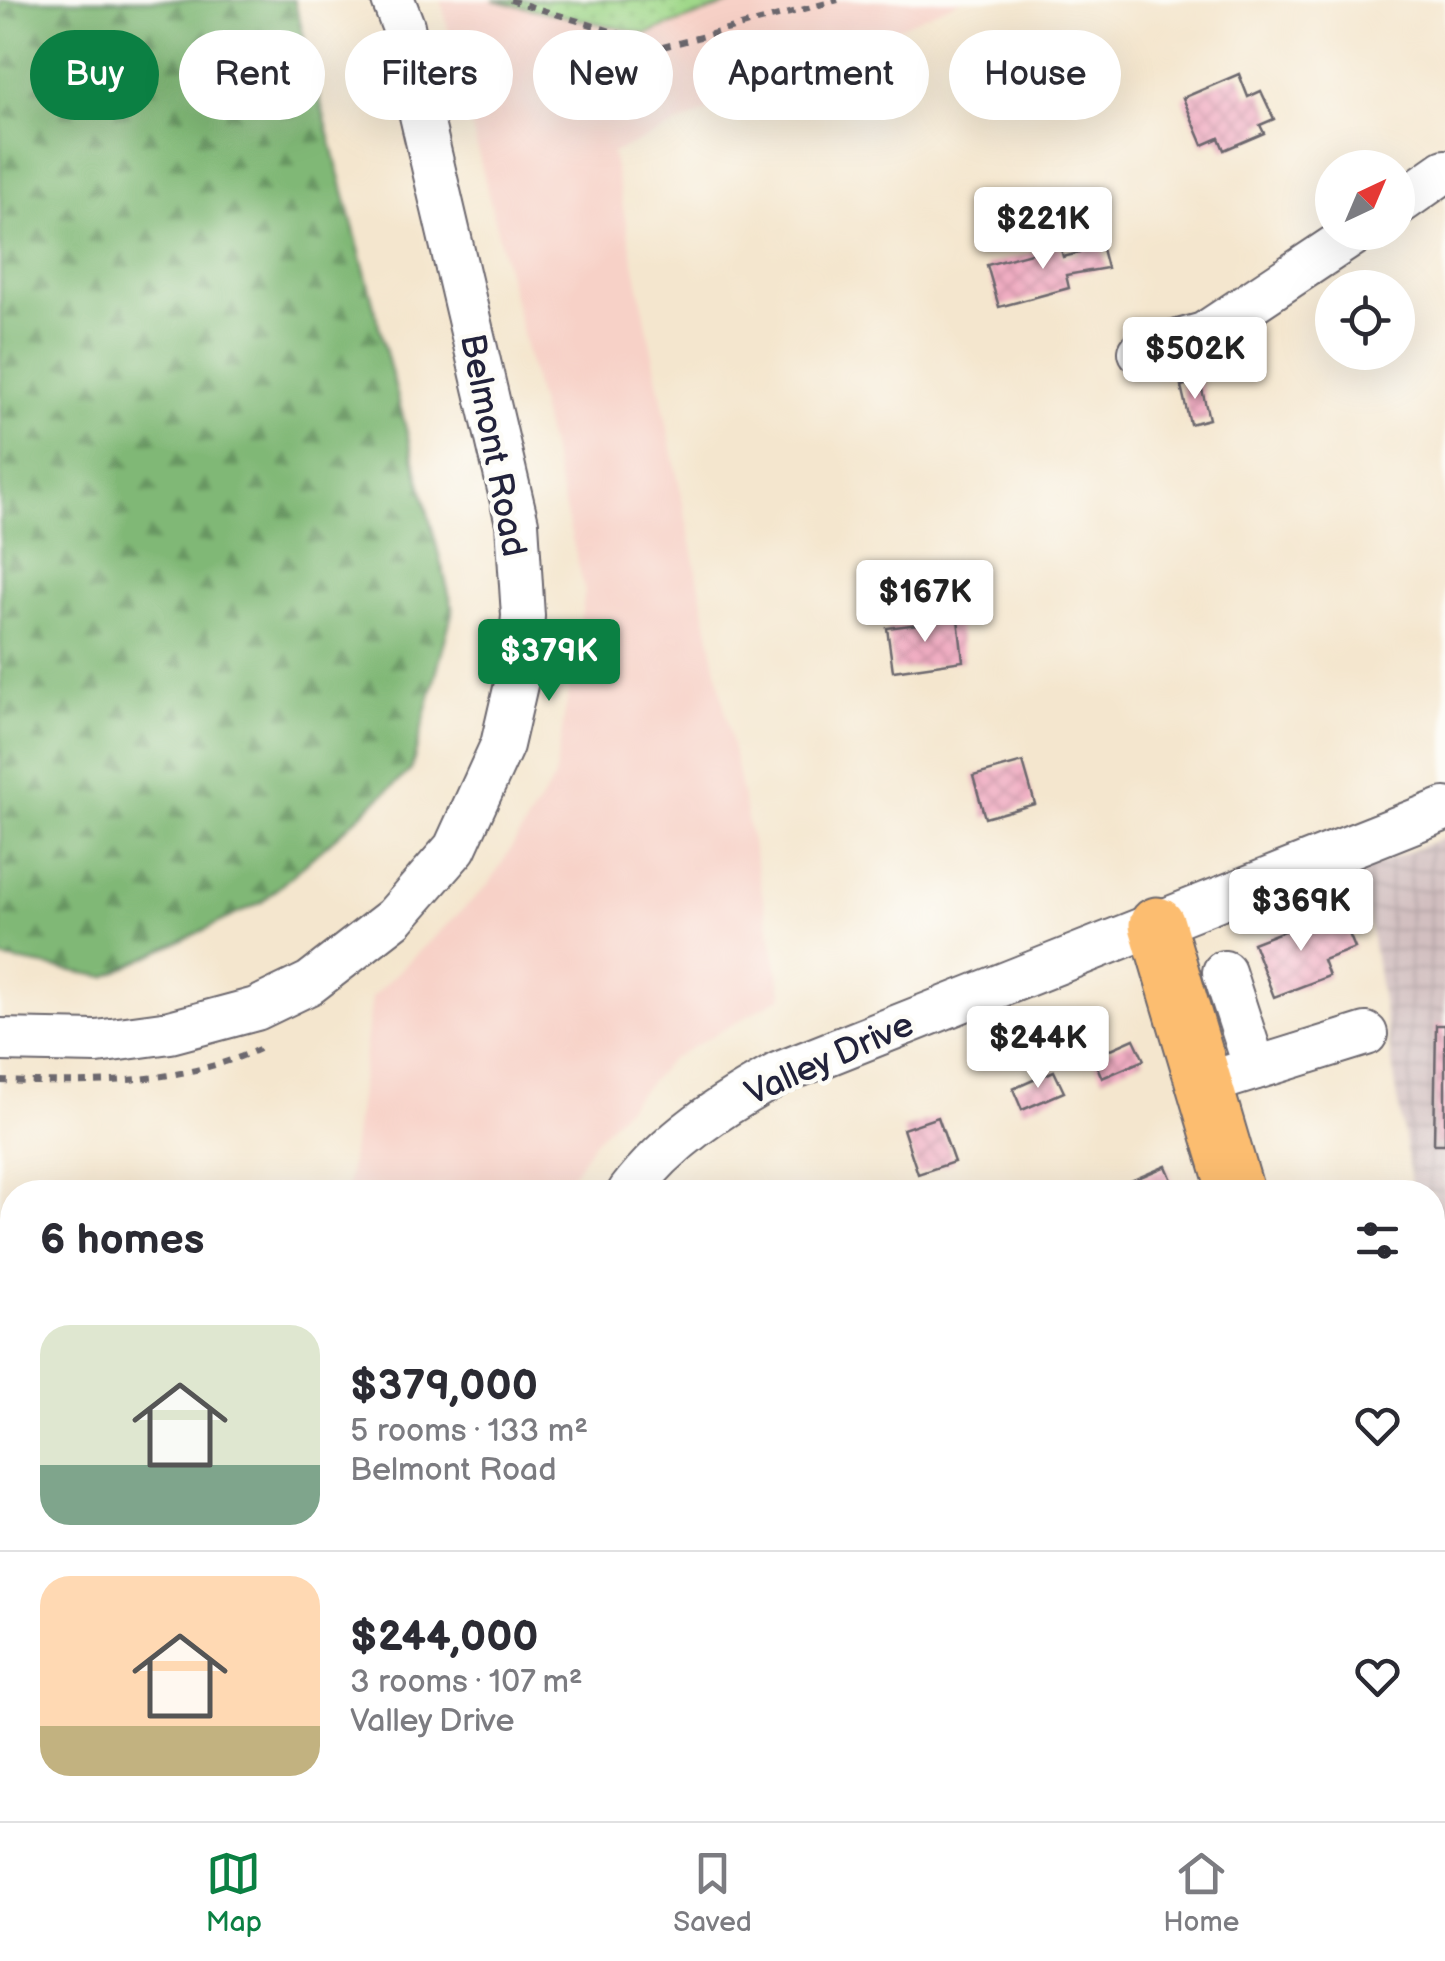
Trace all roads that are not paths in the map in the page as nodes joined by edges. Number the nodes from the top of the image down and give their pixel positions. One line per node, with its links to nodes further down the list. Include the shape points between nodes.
1 (393, 0): 10 (street, Belmont Road, via 517,523 518,680 502,745 455,848 394,918 310,983 256,1009 170,1032 97,1042)
2 (1445, 171): 3 (street)
3 (1415, 192)
4 (1329, 250): 5 (street, via 1204,334)
5 (1140, 352)
6 (1445, 809): 7 (street, Valley Drive)
7 (1156, 924): 11 (main road); 12 (street, Valley Drive, via 780,1073 674,1141)
8 (1224, 972): 11 (street)
9 (1366, 1034): 11 (street)
10 (0, 1040)
11 (1230, 1076): 13 (main road)
12 (640, 1180)
13 (1235, 1180)

